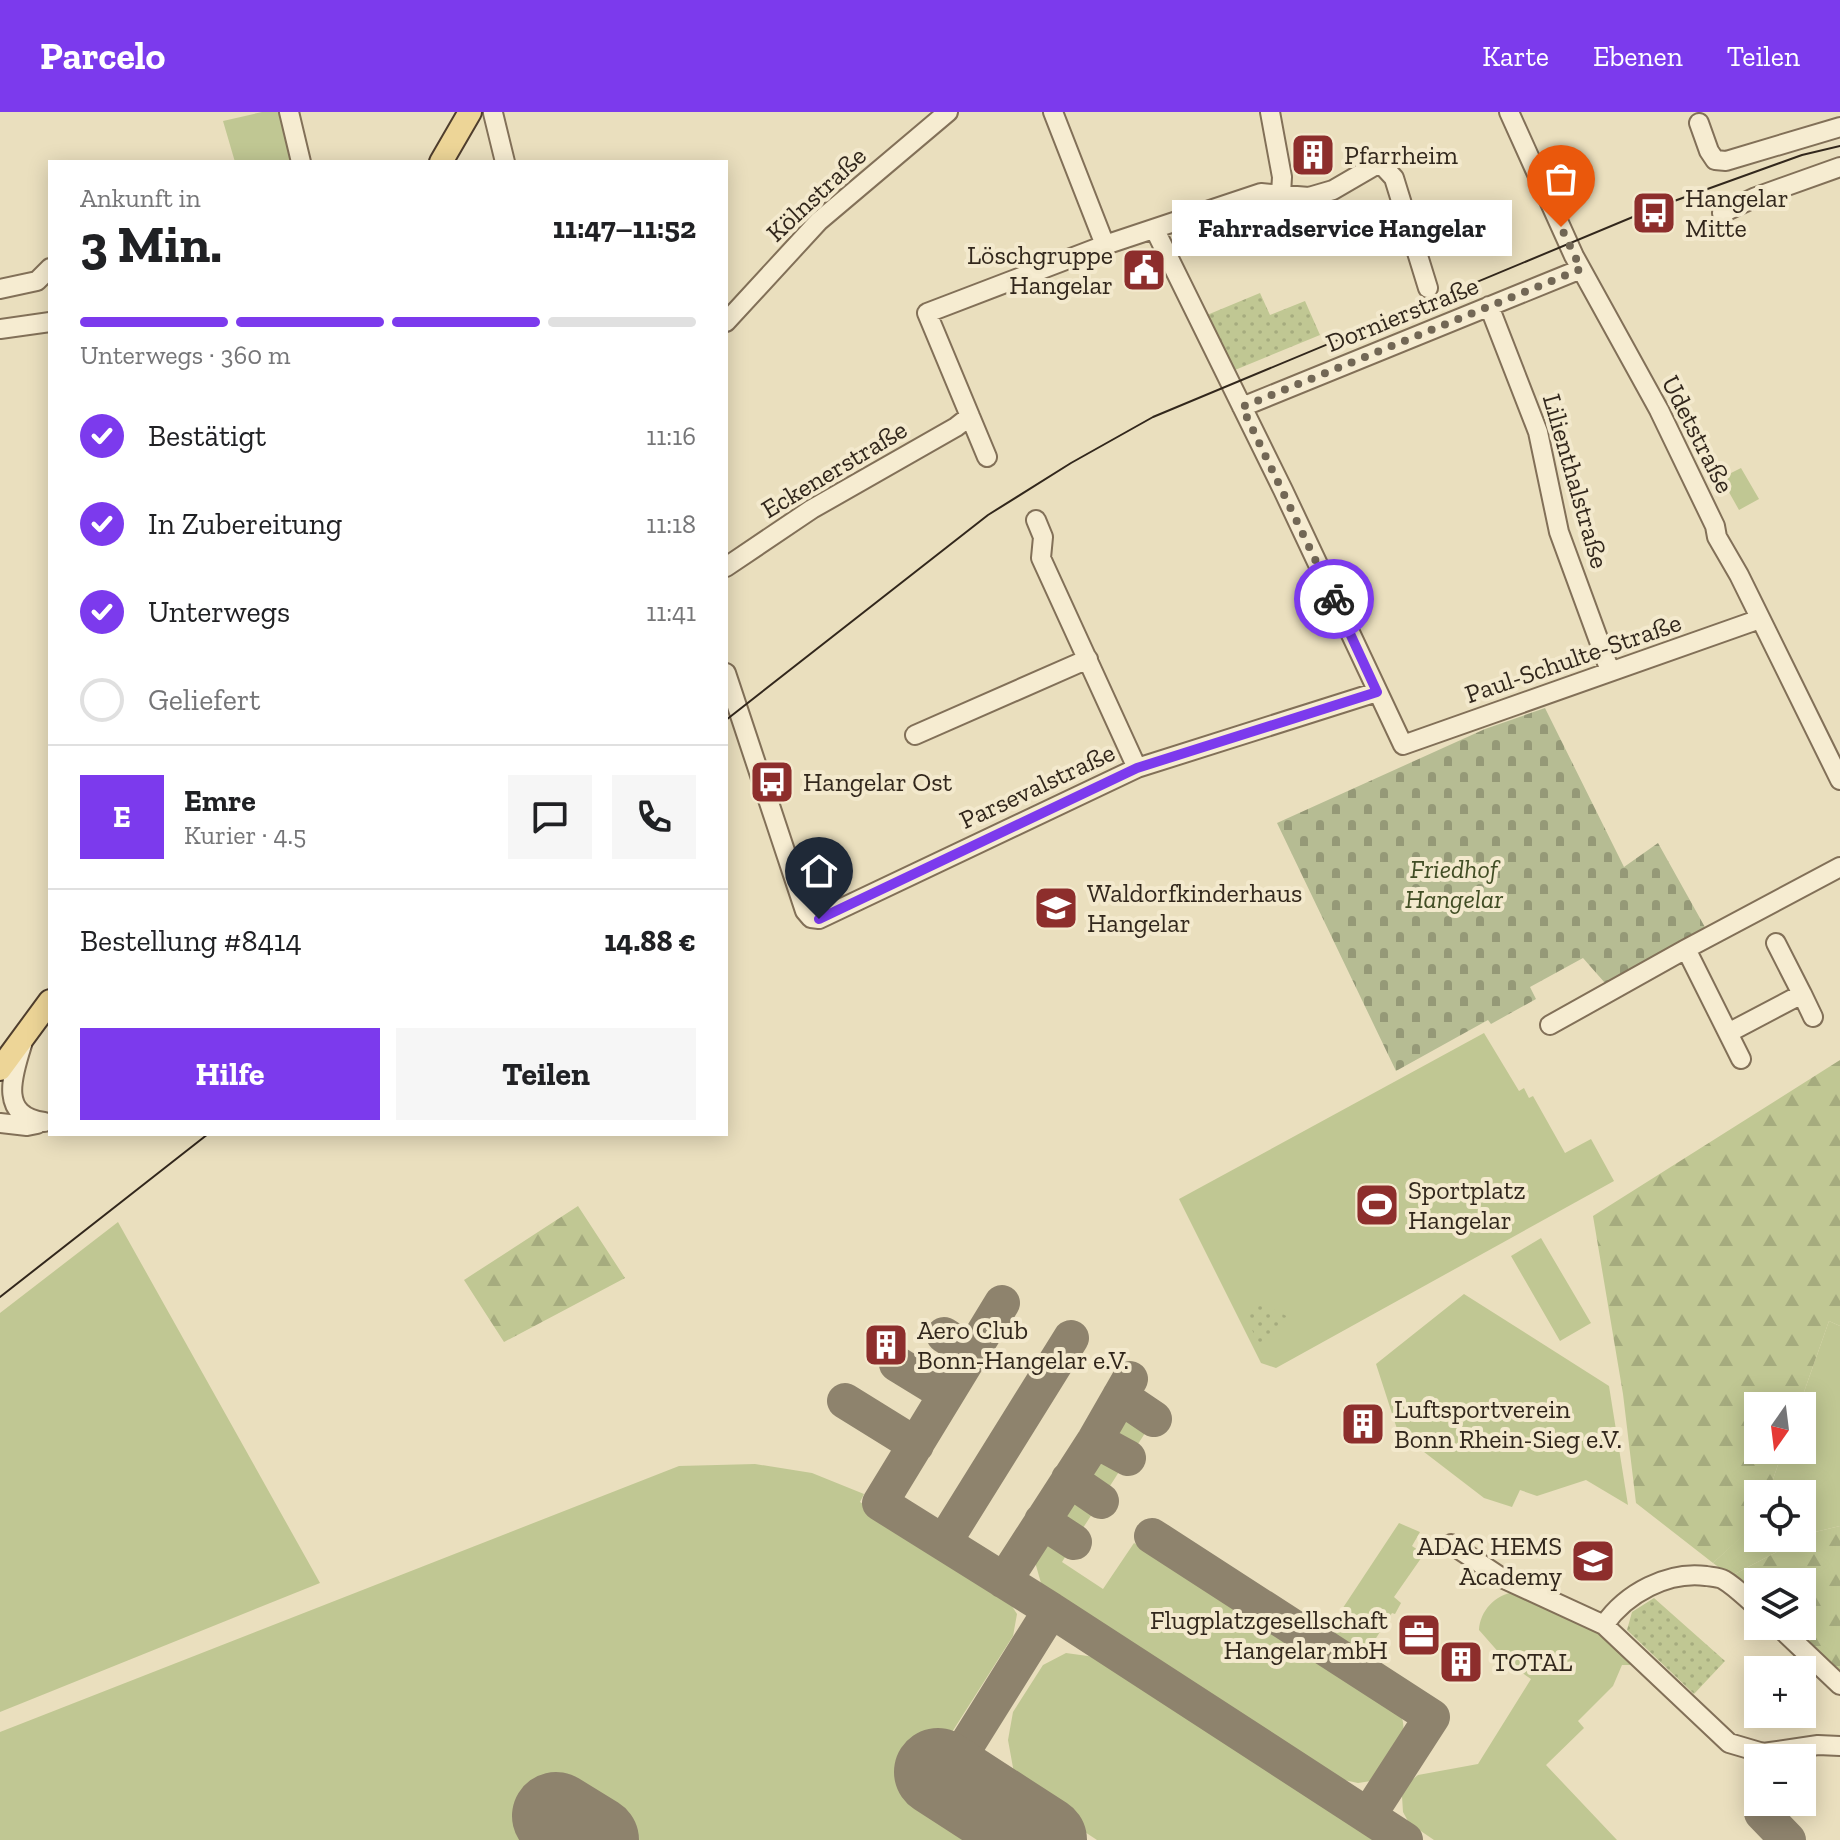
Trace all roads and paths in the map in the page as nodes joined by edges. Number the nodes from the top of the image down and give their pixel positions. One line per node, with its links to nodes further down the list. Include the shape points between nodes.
1 (289, 112): 11 (street)
2 (459, 112): 12 (main road)
3 (470, 112): 13 (main road)
4 (948, 112): 25 (street, Kölnstraße, via 819,221)
5 (1053, 112): 19 (street)
6 (1270, 112): 16 (street)
7 (1509, 112): 20 (street, Udetstraße)
8 (493, 113): 14 (street)
9 (1699, 123): 10 (street, via 1715,160 1726,161)
10 (1840, 127)
11 (301, 160)
12 (440, 160)
13 (440, 160)
14 (505, 160)
15 (1840, 167): 17 (street)
16 (1281, 194): 18 (street, via 1261,193); 22 (street, via 1309,197 1376,165 1387,168)
17 (1722, 213)
18 (1155, 230): 19 (street); 28 (street)
19 (1105, 245): 29 (street, via 927,313)
20 (1581, 269): 24 (street, Dornierstraße); 33 (street, Udetstraße, via 1666,425)
21 (48, 270): 23 (street, via 37,281)
22 (1428, 288)
23 (0, 289)
24 (1489, 306): 28 (street, Dornierstraße); 35 (street, Lilienthalstraße, via 1538,432 1559,532)
25 (728, 320)
26 (48, 322): 27 (street)
27 (0, 329)
28 (1242, 407): 37 (street)
29 (970, 416): 30 (street); 32 (street, Eckenerstraße, via 812,509)
30 (987, 457)
31 (1036, 520): 34 (street, via 1043,537 1041,558)
32 (728, 566)
33 (1760, 619): 35 (street, Paul-Schulte-Straße); 40 (street, Udetstraße)
34 (1088, 659): 38 (street); 39 (street)
35 (1610, 671): 37 (street, Paul-Schulte-Straße, via 1403,745)
36 (728, 679): 39 (street, Parsevalstraße, via 811,918 819,919)
37 (1377, 692): 39 (street, Parsevalstraße)
38 (915, 735)
39 (1137, 768)
40 (1840, 780)
41 (1840, 867): 43 (street)
42 (1776, 943): 44 (street)
43 (1686, 949): 47 (street); 48 (street)
44 (1802, 994): 46 (street); 48 (street)
45 (48, 1004): 49 (main road)
46 (1813, 1017)
47 (1550, 1025)
48 (1728, 1033): 50 (street)
49 (23, 1039): 51 (main road); 52 (street, via 8,1090 11,1105 28,1120)
50 (1741, 1059)
51 (0, 1069)
52 (47, 1120): 53 (street, via 27,1126)
53 (0, 1123)
54 (1451, 1544): 56 (street, via 1502,1578)
55 (1744, 1596): 56 (street, via 1722,1578 1689,1574 1631,1597)
56 (1604, 1625): 59 (street, via 1729,1743 1763,1753)
57 (1793, 1640): 58 (street)
58 (1840, 1685)
59 (1840, 1746)

